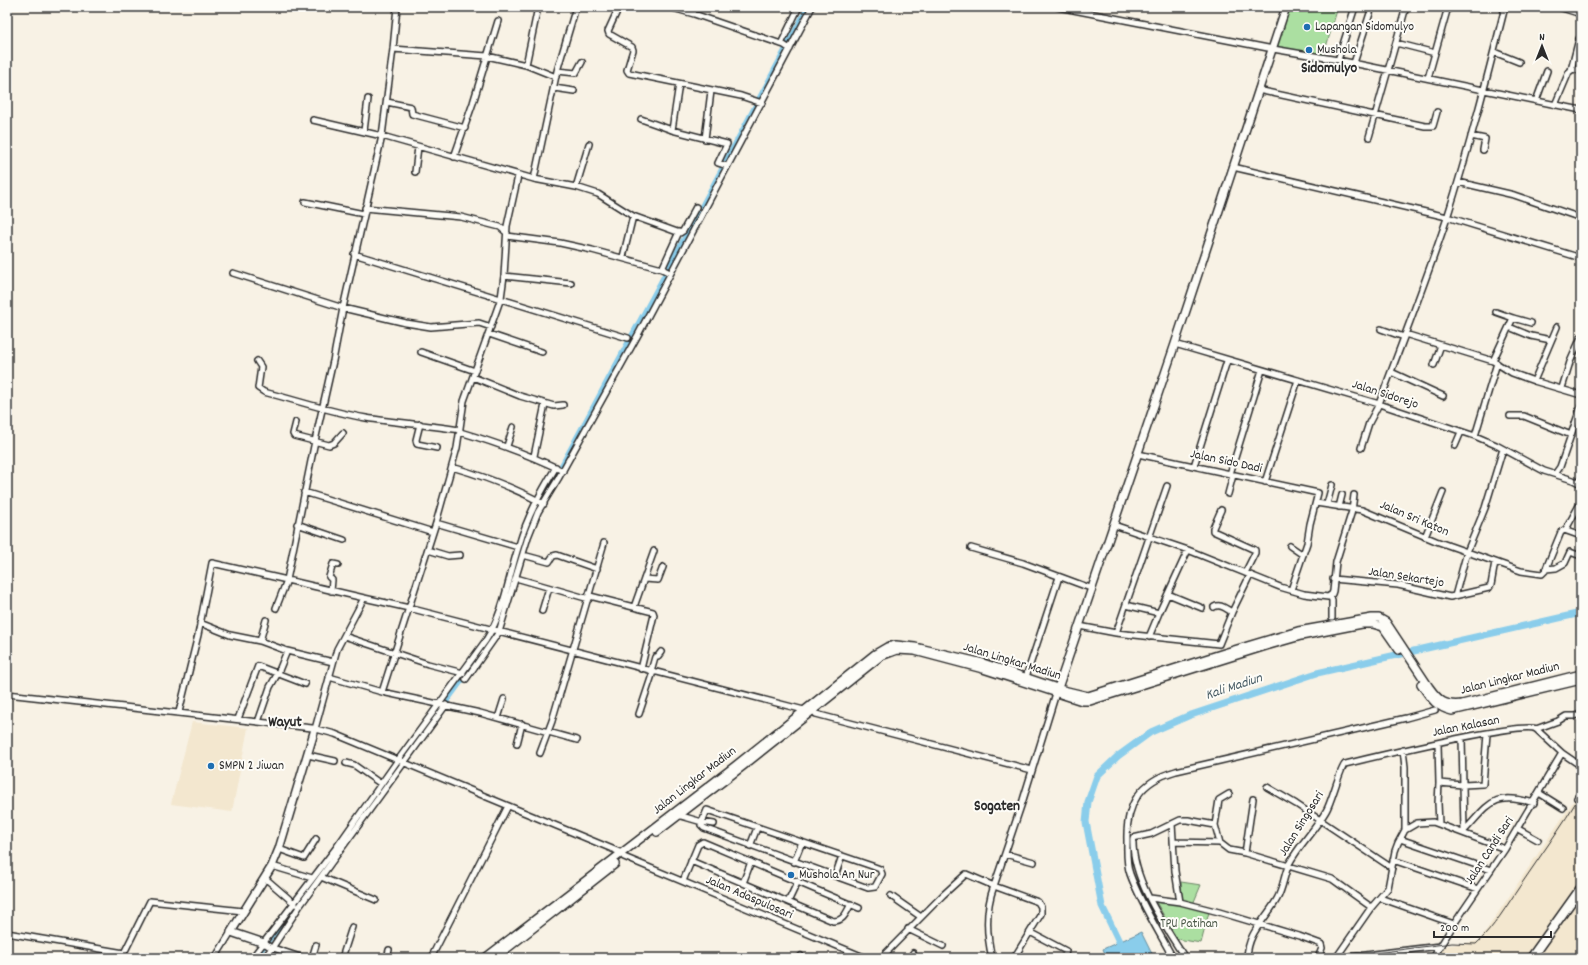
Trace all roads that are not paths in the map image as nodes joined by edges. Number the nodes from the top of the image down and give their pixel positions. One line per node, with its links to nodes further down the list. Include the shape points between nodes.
1 (397, 7): 24 (street)
2 (538, 7): 32 (street)
3 (576, 7): 35 (street)
4 (619, 7): 40 (street, via 608,31 632,47 628,72)
5 (669, 7): 17 (street)
6 (692, 7): 17 (street)
7 (798, 7): 22 (street)
8 (812, 7): 22 (street)
9 (1058, 7): 23 (street)
10 (1286, 7): 23 (main road)
11 (1355, 7): 28 (street)
12 (1372, 7): 31 (street)
13 (1406, 7): 21 (street)
14 (1448, 7): 26 (street)
15 (1505, 7): 25 (street)
16 (1559, 7): 18 (street)
17 (694, 14): 22 (street)
18 (1581, 14)
19 (498, 21): 27 (street)
20 (1579, 40): 34 (street)
21 (1396, 43): 26 (street); 33 (street)
22 (786, 47): 47 (street)
23 (1273, 49): 28 (street); 43 (main road)
24 (393, 50): 27 (street); 49 (street)
25 (1494, 52): 30 (street); 42 (street)
26 (1435, 53): 39 (street)
27 (487, 56): 32 (street); 56 (street)
28 (1338, 60): 31 (street)
29 (582, 62): 35 (street, via 576,73)
30 (1519, 62)
31 (1354, 63): 33 (street)
32 (526, 65): 38 (street)
33 (1389, 70): 39 (street); 53 (street)
34 (1571, 70): 37 (street); 50 (street)
35 (558, 71): 38 (street)
36 (1547, 71): 48 (street)
37 (1581, 71)
38 (556, 77): 41 (street)
39 (1428, 78): 42 (street)
40 (679, 84): 45 (street); 57 (street)
41 (554, 88): 44 (street); 71 (street)
42 (1484, 89): 48 (street); 60 (street)
43 (1258, 90): 53 (street); 68 (main road)
44 (574, 91)
45 (711, 91): 47 (street); 62 (street)
46 (368, 100): 58 (street)
47 (758, 101): 67 (street)
48 (1536, 101): 50 (street)
49 (387, 102): 56 (street, via 411,107 412,114); 59 (street)
50 (1555, 105): 51 (street)
51 (1581, 110)
52 (1437, 112): 53 (street, via 1433,126)
53 (1375, 115): 61 (street)
54 (313, 120): 58 (street)
55 (641, 120): 57 (street)
56 (465, 128): 66 (street)
57 (672, 130): 62 (street)
58 (364, 131): 59 (street)
59 (382, 136): 64 (street); 76 (street)
60 (1471, 136): 65 (street, via 1485,139); 72 (street)
61 (1369, 137)
62 (705, 138): 67 (street, via 727,144 718,163)
63 (589, 144): 73 (street)
64 (418, 146): 66 (street); 69 (street)
65 (1483, 150)
66 (454, 157): 70 (street)
67 (726, 166): 87 (street)
68 (1233, 167): 78 (street); 105 (main road)
69 (415, 172)
70 (518, 176): 71 (street); 80 (street)
71 (534, 179): 73 (street)
72 (1458, 182): 78 (street); 79 (street, via 1514,195)
73 (576, 187): 77 (street, via 598,194)
74 (305, 202): 76 (street)
75 (696, 207): 82 (street, via 683,231)
76 (364, 211): 81 (street, via 461,217); 84 (street)
77 (633, 216): 82 (street); 85 (street)
78 (1447, 217): 86 (street); 101 (street)
79 (1581, 218)
80 (507, 226): 81 (street); 83 (street)
81 (500, 227): 83 (street)
82 (679, 232): 87 (street)
83 (507, 234): 85 (street); 89 (street)
84 (354, 254): 91 (street); 92 (street)
85 (623, 258): 87 (street)
86 (1581, 258)
87 (667, 271): 146 (street)
88 (233, 273): 92 (street)
89 (504, 276): 90 (street); 91 (street)
90 (571, 283)
91 (501, 298): 98 (street); 103 (street)
92 (343, 308): 98 (street, via 431,327 479,323); 126 (street)
93 (1496, 312): 94 (street)
94 (1513, 318): 95 (street); 96 (street)
95 (1531, 324)
96 (1509, 327): 104 (street, via 1531,336); 111 (street)
97 (1557, 327): 104 (street)
98 (491, 328): 100 (street)
99 (1380, 329): 101 (street)
100 (489, 334): 108 (street); 114 (street)
101 (1405, 335): 106 (street); 115 (street)
102 (1581, 337): 119 (street)
103 (628, 338)
104 (1551, 340): 118 (street)
105 (1175, 344): 109 (street, Jalan Sidorejo); 142 (main road)
106 (1441, 344): 111 (street); 112 (street)
107 (421, 352): 114 (street)
108 (542, 352)
109 (1227, 360): 113 (street, Jalan Sidorejo); 144 (street)
110 (257, 362): 126 (street, via 262,367 259,390)
111 (1495, 362): 118 (street, via 1512,373); 135 (street)
112 (1434, 365)
113 (1262, 370): 117 (street, Jalan Sidorejo); 148 (street)
114 (476, 371): 116 (street)
115 (1391, 372): 121 (street); 123 (street)
116 (473, 377): 122 (street); 131 (street, via 464,400)
117 (1298, 380): 123 (street, Jalan Sidorejo); 149 (street)
118 (1534, 381): 119 (street)
119 (1562, 388): 120 (street)
120 (1581, 395)
121 (1443, 396)
122 (545, 404): 124 (street); 143 (street)
123 (1379, 404): 132 (street, Jalan Sidorejo); 140 (street)
124 (563, 405)
125 (1581, 406): 134 (street)
126 (323, 409): 129 (street, via 367,418); 136 (street)
127 (1510, 416): 134 (street, via 1524,416)
128 (296, 422): 136 (street, via 294,436)
129 (420, 424): 131 (street); 139 (street, via 417,444)
130 (512, 426): 137 (street)
131 (460, 431): 137 (street); 145 (street)
132 (1461, 432): 135 (street, Jalan Sidorejo); 138 (street)
133 (343, 433): 136 (street, via 332,445)
134 (1571, 435): 147 (street)
135 (1475, 436): 141 (street, Jalan Sidorejo)
136 (314, 441): 153 (street)
137 (507, 446): 143 (street)
138 (1455, 446)
139 (438, 448)
140 (1361, 448)
141 (1503, 449): 147 (street, Jalan Sidorejo); 181 (street, Jalan Sekartejo, via 1485,508)
142 (1138, 454): 144 (street, Jalan Sido Dadi); 167 (main road)
143 (534, 456): 146 (street)
144 (1194, 466): 148 (street, Jalan Sido Dadi)
145 (452, 467): 158 (street, via 484,476); 165 (street)
146 (559, 469): 158 (street); 158 (street)
147 (1555, 474): 150 (street, Jalan Sidorejo)
148 (1232, 475): 149 (street, Jalan Sido Dadi); 155 (street)
149 (1266, 482): 160 (street, Jalan Sido Dadi, via 1319,494)
150 (1581, 484)
151 (1332, 485): 161 (street)
152 (1167, 486): 171 (street)
153 (304, 492): 166 (street); 169 (street)
154 (1443, 492): 172 (street)
155 (1228, 494)
156 (1342, 495): 162 (street)
157 (1354, 496): 163 (street)
158 (541, 502): 176 (street, via 527,521); 183 (street)
159 (1581, 502): 168 (street)
160 (1316, 503): 161 (street, Jalan Sri Katon); 184 (street)
161 (1328, 504): 162 (street, Jalan Sri Katon)
162 (1339, 506): 163 (street, Jalan Sri Katon)
163 (1352, 509): 172 (street, Jalan Sri Katon, via 1366,511); 195 (street)
164 (1221, 510): 191 (street, via 1214,531 1255,550)
165 (436, 523): 169 (street); 176 (street)
166 (298, 524): 173 (street); 196 (street)
167 (1114, 526): 171 (street); 198 (main road)
168 (1564, 530): 170 (street); 190 (street)
169 (434, 532): 178 (street)
170 (1581, 536)
171 (1149, 537): 179 (street); 206 (street)
172 (1425, 537): 181 (street, Jalan Sri Katon)
173 (344, 540)
174 (604, 543): 189 (street)
175 (1290, 546): 184 (street)
176 (518, 547): 219 (street)
177 (971, 548): 192 (street)
178 (428, 550): 182 (street, via 448,556); 210 (street)
179 (1188, 550): 191 (street); 201 (street)
180 (654, 551): 194 (street)
181 (1467, 552): 186 (street, Jalan Sri Katon); 203 (street, Jalan Sekartejo)
182 (460, 555)
183 (523, 555): 189 (street, via 549,562 553,556 557,556); 193 (street)
184 (1303, 555): 199 (street)
185 (1581, 556): 190 (street, via 1570,552 1566,563)
186 (1495, 562): 190 (street, Jalan Sri Katon, via 1540,574); 203 (street, via 1489,588)
187 (338, 565): 200 (street, via 333,564 329,577 332,580)
188 (663, 566): 194 (street, via 658,580)
189 (597, 569): 204 (street)
190 (1546, 569)
191 (1248, 574): 199 (street); 213 (street)
192 (1059, 577): 198 (street); 238 (street)
193 (516, 578): 197 (street); 219 (street)
194 (644, 579): 207 (street)
195 (1333, 579): 202 (street); 203 (street, Jalan Sekartejo, via 1398,585)
196 (287, 580): 200 (street); 209 (street); 217 (street, via 212,563)
197 (549, 588): 204 (street); 212 (street)
198 (1093, 589): 218 (main road)
199 (1291, 590): 202 (street, via 1316,596)
200 (331, 591): 205 (street)
201 (1168, 594): 211 (street); 214 (street)
202 (1330, 596): 215 (street)
203 (1455, 596)
204 (589, 597): 207 (street); 227 (street)
205 (364, 598): 210 (street); 221 (street)
206 (1126, 605): 214 (street); 220 (street)
207 (634, 607): 232 (street, via 654,613)
208 (1214, 607): 213 (street, via 1218,605)
209 (276, 608)
210 (409, 608): 219 (street); 229 (street)
211 (1202, 608)
212 (542, 611)
213 (1232, 612): 224 (street)
214 (1159, 613): 222 (street)
215 (1332, 618)
216 (266, 620): 223 (street)
217 (200, 623): 223 (street, via 230,635); 251 (street)
218 (1079, 626): 220 (street); 243 (main road)
219 (496, 631): 227 (street); 235 (street); 239 (street)
220 (1116, 633): 222 (street)
221 (344, 636): 229 (street); 231 (street)
222 (1150, 637): 224 (street)
223 (260, 641): 226 (street)
224 (1219, 644): 230 (street)
225 (1240, 650): 230 (main road, Jalan Lingkar Madiun); 242 (main road, Jalan Lingkar Madiun, via 1298,631 1362,618 1380,618 1386,622); 243 (main road, Jalan Lingkar Madiun, via 1098,699 1082,701)
226 (287, 651): 231 (street); 234 (street)
227 (573, 651): 232 (street); 260 (street)
228 (661, 652): 233 (street, via 655,656)
229 (394, 653): 235 (street); 244 (street)
230 (1224, 653): 243 (main road, Jalan Lingkar Madiun, via 1095,694 1082,695)
231 (333, 662): 237 (street)
232 (641, 669): 233 (street)
233 (652, 672): 248 (street); 252 (street)
234 (278, 673): 241 (street); 255 (street, via 257,667); 256 (street, via 270,687)
235 (463, 673): 247 (street)
236 (1581, 674): 242 (main road, Jalan Lingkar Madiun, via 1452,705 1441,701)
237 (330, 677): 244 (street); 258 (street)
238 (1026, 677): 243 (main road, Jalan Lingkar Madiun); 248 (main road, Jalan Lingkar Madiun, via 983,663 896,645 875,654)
239 (466, 679)
240 (1581, 680): 242 (main road, Jalan Lingkar Madiun, via 1452,711 1438,706 1431,700)
241 (306, 684)
242 (1427, 688)
243 (1057, 690): 249 (main road, Jalan Lingkar Madiun, via 916,651 897,650 881,656); 276 (street)
244 (382, 692): 247 (street)
245 (7, 694): 251 (street, Jalan Adaspulosari)
246 (504, 699): 254 (street)
247 (443, 704): 254 (street); 272 (street)
248 (804, 710): 270 (main road, Jalan Lingkar Madiun)
249 (813, 710): 270 (main road, Jalan Lingkar Madiun); 276 (street, via 816,714)
250 (1435, 710): 375 (street, via 1168,773 1141,790 1131,809 1126,828 1128,866 1149,918)
251 (179, 712): 255 (street, Jalan Adaspulosari)
252 (639, 714)
253 (1581, 714): 259 (street, via 1566,716)
254 (498, 718): 257 (street)
255 (238, 719): 256 (street, Jalan Adaspulosari)
256 (258, 722): 258 (street, Jalan Adaspulosari)
257 (522, 724): 260 (street); 265 (street)
258 (315, 729): 269 (main road); 272 (street, Jalan Adaspulosari, via 335,734)
259 (1536, 729): 261 (street, Jalan Kalasan, via 1531,727); 268 (street)
260 (548, 731): 263 (street); 267 (street)
261 (1487, 734): 262 (street, Jalan Kalasan); 279 (street, via 1484,784)
262 (1462, 738): 264 (street, Jalan Kalasan); 279 (street)
263 (577, 740)
264 (1438, 743): 266 (street, Jalan Kalasan); 277 (street)
265 (517, 744)
266 (1403, 750): 274 (street, Jalan Kalasan); 299 (street, via 1406,767)
267 (540, 753)
268 (1562, 753): 275 (street); 282 (street, Jalan Candi Sari)
269 (308, 755): 271 (street); 309 (main road)
270 (753, 755): 290 (main road, Jalan Lingkar Madiun); 313 (main road, Jalan Lingkar Madiun)
271 (335, 761)
272 (401, 761): 278 (street); 287 (street, Jalan Adaspulosari); 325 (street)
273 (346, 763): 278 (street)
274 (1343, 765): 291 (street, Jalan Singosari, via 1330,803)
275 (1581, 766)
276 (1032, 770): 312 (street)
277 (1439, 783): 279 (street); 295 (street)
278 (381, 784): 327 (street)
279 (1463, 785): 301 (street)
280 (1267, 786): 291 (street)
281 (1581, 792): 284 (street)
282 (1539, 793): 286 (street, Jalan Candi Sari); 288 (street)
283 (1229, 794): 296 (street, via 1219,800)
284 (1577, 798)
285 (1253, 799): 311 (street)
286 (1534, 803): 298 (street, Jalan Candi Sari); 301 (street, via 1513,798 1495,801)
287 (508, 806): 313 (street, Jalan Adaspulosari); 369 (street)
288 (1563, 808)
289 (718, 814): 292 (street, via 706,810); 293 (street); 297 (street)
290 (678, 815): 292 (street); 313 (main road, Jalan Lingkar Madiun)
291 (1320, 820): 320 (street, Jalan Singosari); 322 (street)
292 (702, 822): 293 (street); 300 (street, via 702,827)
293 (714, 824): 300 (street)
294 (1172, 824): 296 (street, via 1188,820); 306 (street); 336 (street, via 1142,837 1133,838 1138,873)
295 (1439, 824): 299 (street, via 1428,821); 301 (street)
296 (1215, 825): 307 (street)
297 (756, 828): 305 (street); 308 (street)
298 (1518, 829): 304 (street); 310 (street, Jalan Candi Sari)
299 (1405, 830): 303 (street)
300 (711, 831): 308 (street)
301 (1463, 832): 310 (street)
302 (316, 839): 309 (street, via 304,858)
303 (1400, 839): 315 (street); 323 (street)
304 (1538, 840)
305 (802, 842): 314 (street); 318 (street)
306 (1173, 842): 307 (street); 340 (street)
307 (1220, 844): 311 (street, via 1231,850)
308 (750, 846): 318 (street)
309 (279, 849): 321 (main road)
310 (1505, 849): 323 (street, Jalan Candi Sari)
311 (1246, 853): 320 (street)
312 (1005, 854): 319 (street); 331 (street)
313 (623, 855): 328 (street, Jalan Adaspulosari); 359 (main road, Jalan Lingkar Madiun)
314 (842, 856): 324 (street); 324 (street, via 880,869 882,874 875,887 870,888)
315 (1393, 860): 322 (street); 333 (street)
316 (691, 861): 317 (street, via 698,844 703,842); 328 (street); 330 (street)
317 (751, 862): 329 (street); 330 (street)
318 (794, 862): 324 (street)
319 (1034, 862)
320 (1289, 865): 343 (street, via 1335,880); 347 (street, Jalan Singosari, via 1280,894)
321 (272, 866): 326 (main road); 327 (street)
322 (1392, 868): 337 (street, via 1388,887)
323 (1491, 870): 333 (street, Jalan Candi Sari)
324 (835, 876)
325 (321, 877): 338 (street); 341 (street)
326 (265, 878): 341 (street); 345 (main road)
327 (312, 878): 341 (street)
328 (683, 881): 370 (street, Jalan Adaspulosari)
329 (798, 882): 339 (street); 342 (street)
330 (743, 883): 339 (street)
331 (994, 886): 346 (street, via 966,874); 352 (street, via 1040,903 1042,912); 372 (street, via 987,916 987,933)
332 (1581, 888): 382 (highway)
333 (1478, 890): 348 (street, Jalan Candi Sari)
334 (891, 896): 346 (street)
335 (1581, 897): 383 (highway)
336 (1150, 898): 340 (street); 376 (street)
337 (1380, 898): 343 (street); 348 (street)
338 (376, 900)
339 (788, 902): 342 (street, via 836,922 844,918)
340 (1180, 902): 347 (street)
341 (296, 904): 354 (street); 354 (street)
342 (851, 904): 344 (street)
343 (1371, 907): 379 (street)
344 (860, 908)
345 (243, 911): 351 (main road); 353 (street, via 150,901 124,953)
346 (921, 917): 350 (street)
347 (1259, 924): 377 (street, Jalan Singosari, via 1250,940); 378 (street, via 1321,944)
348 (1454, 924): 357 (street, Jalan Candi Sari)
349 (352, 927): 367 (street)
350 (908, 929): 356 (street); 371 (street)
351 (231, 932): 354 (main road); 362 (street)
352 (1030, 932): 373 (street); 374 (street, via 1066,950)
353 (7, 933)
354 (267, 945): 363 (street); 364 (street); 365 (street)
355 (316, 945): 366 (street)
356 (943, 946)
357 (1440, 946): 361 (street); 381 (street, Jalan Candi Sari)
358 (388, 950): 368 (street)
359 (490, 957)
360 (1351, 957): 361 (street); 380 (street)
361 (1362, 957)
362 (215, 958)
363 (252, 958)
364 (264, 958)
365 (303, 958)
366 (312, 958)
367 (342, 958)
368 (387, 958)
369 (431, 958)
370 (866, 958)
371 (881, 958)
372 (992, 958)
373 (1014, 958)
374 (1064, 958)
375 (1173, 958)
376 (1185, 958)
377 (1246, 958)
378 (1318, 958)
379 (1336, 958)
380 (1341, 958)
381 (1433, 958)
382 (1531, 958)
383 (1538, 958)

